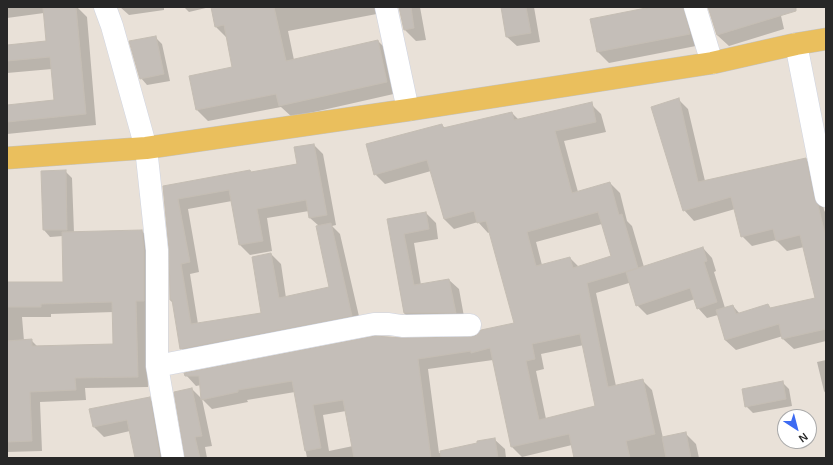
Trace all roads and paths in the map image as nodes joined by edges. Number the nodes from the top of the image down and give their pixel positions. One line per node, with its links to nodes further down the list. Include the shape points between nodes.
1 (105, 7): 8 (street)
2 (386, 7): 7 (street)
3 (695, 7): 6 (street)
4 (826, 39): 5 (main road)
5 (796, 44): 6 (main road); 10 (street)
6 (712, 63): 7 (main road)
7 (408, 110): 8 (main road)
8 (146, 148): 9 (main road); 12 (street, via 157,250)
9 (7, 158)
10 (826, 196)
11 (470, 325): 12 (street, via 374,324)
12 (156, 366): 13 (street)
13 (173, 458)

